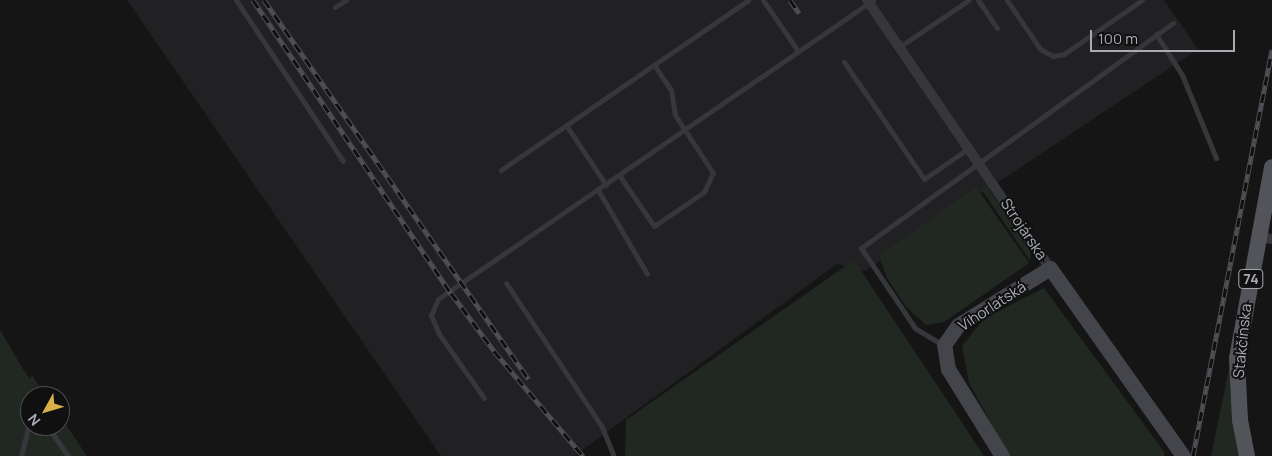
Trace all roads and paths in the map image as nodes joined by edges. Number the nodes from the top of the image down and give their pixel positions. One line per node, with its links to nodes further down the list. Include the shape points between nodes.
1 (236, 0): 22 (lane)
2 (346, 0): 10 (lane)
3 (748, 0): 17 (lane)
4 (763, 0): 15 (lane)
5 (969, 0): 14 (lane)
6 (978, 0): 12 (lane)
7 (1007, 0): 8 (lane, via 1040,49 1053,56 1064,54)
8 (1142, 0)
9 (870, 1): 14 (street, Strojárska); 15 (lane)
10 (335, 7)
11 (1173, 23): 13 (lane)
12 (996, 28)
13 (1156, 34): 21 (lane, via 1182,75); 23 (lane)
14 (899, 46): 20 (street, Strojárska)
15 (798, 52): 19 (lane)
16 (844, 62): 20 (lane, via 924,179)
17 (654, 65): 18 (lane); 19 (lane, via 671,90 675,115)
18 (566, 126): 25 (lane); 27 (lane)
19 (685, 130): 26 (lane); 26 (lane, via 713,173 704,192 654,226)
20 (968, 148): 23 (street, Strojárska)
21 (1216, 158)
22 (343, 161)
23 (979, 163): 31 (street, Strojárska); 34 (lane, via 861,248 915,328)
24 (1272, 167): 29 (main road, Stakčínska / 74)
25 (501, 170)
26 (619, 175): 27 (lane)
27 (606, 185): 28 (lane)
28 (598, 190): 32 (lane); 35 (lane, via 438,299 431,315 439,334)
29 (1267, 220): 30 (main road, Stakčínska / 74)
30 (1265, 238): 43 (main road, Stakčínska / 74, via 1237,358 1240,420)
31 (1050, 268): 34 (main road, Vihorlatská, via 958,325); 38 (main road, Strojárska)
32 (647, 274)
33 (506, 283): 41 (lane, via 602,427)
34 (944, 345): 42 (main road, via 948,369)
35 (484, 398)
36 (26, 436): 39 (lane)
37 (54, 436): 40 (lane)
38 (1180, 454)
39 (20, 456)
40 (68, 456)
41 (614, 456)
42 (1002, 456)
43 (1247, 456)

